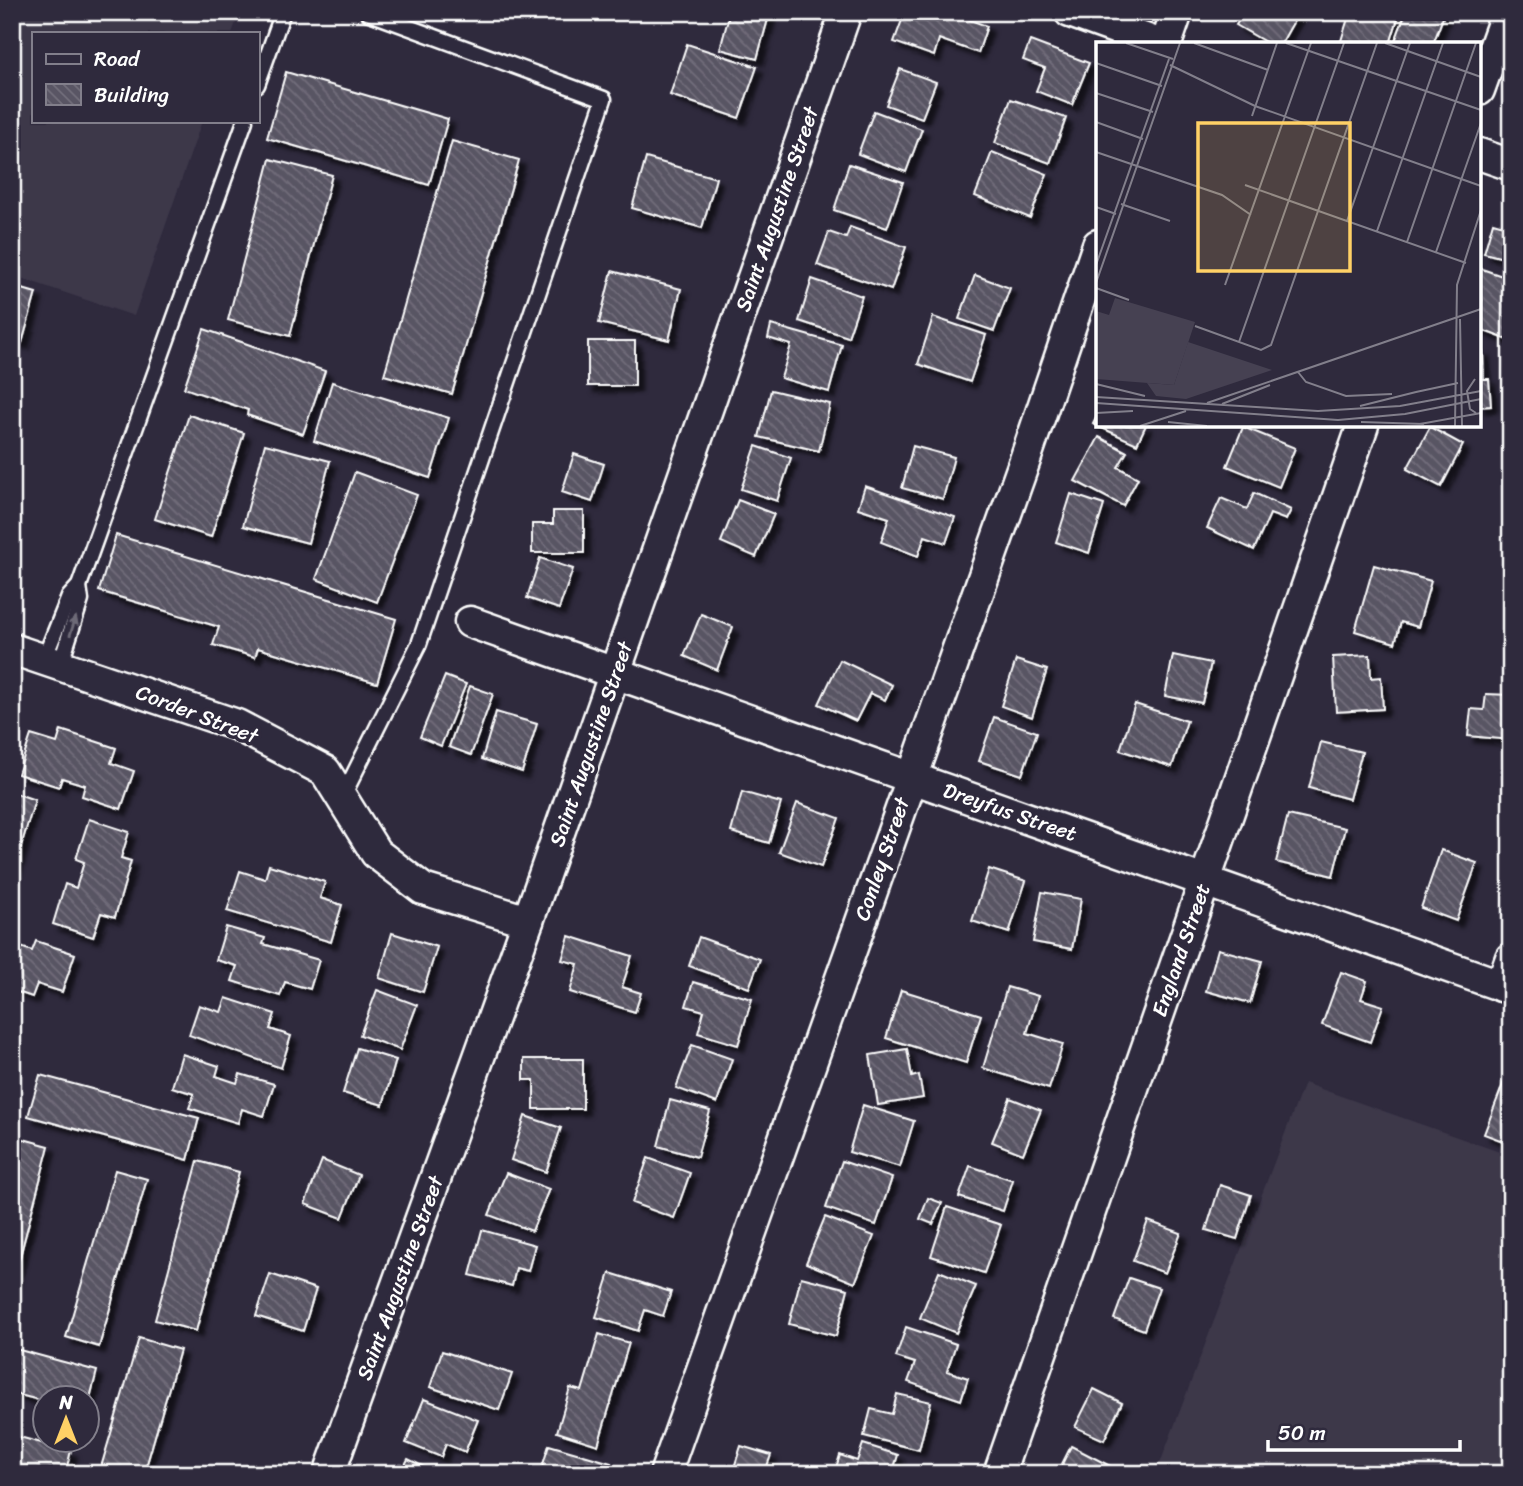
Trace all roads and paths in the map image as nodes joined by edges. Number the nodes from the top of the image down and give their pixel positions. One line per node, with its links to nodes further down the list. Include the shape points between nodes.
1 (283, 12): 9 (lane)
2 (367, 12): 21 (lane, via 604,99 419,644)
3 (846, 12): 19 (street, Saint Augustine Street)
4 (1070, 12): 7 (street)
5 (1177, 12): 8 (street)
6 (1507, 12): 10 (street)
7 (1154, 42)
8 (1167, 42)
9 (259, 79)
10 (1481, 84)
11 (245, 122): 18 (lane, via 79,586 69,597)
12 (1481, 155): 13 (street)
13 (1511, 165)
14 (1096, 251): 20 (street, Conley Street)
15 (1362, 427): 22 (street, England Street)
16 (470, 622): 19 (street, Dreyfus Street)
17 (12, 649): 18 (street, Corder Street)
18 (52, 662): 21 (street, Corder Street, via 237,725 325,771)
19 (616, 673): 20 (street, Dreyfus Street); 23 (street, Saint Augustine Street)
20 (911, 778): 22 (street, Dreyfus Street); 27 (street, Conley Street)
21 (342, 798): 23 (street, Corder Street, via 376,853 423,889)
22 (1205, 881): 25 (street, Dreyfus Street); 28 (street, England Street)
23 (528, 921): 26 (street, Saint Augustine Street)
24 (1511, 958): 25 (street)
25 (1506, 987)
26 (329, 1474)
27 (665, 1474)
28 (999, 1474)

